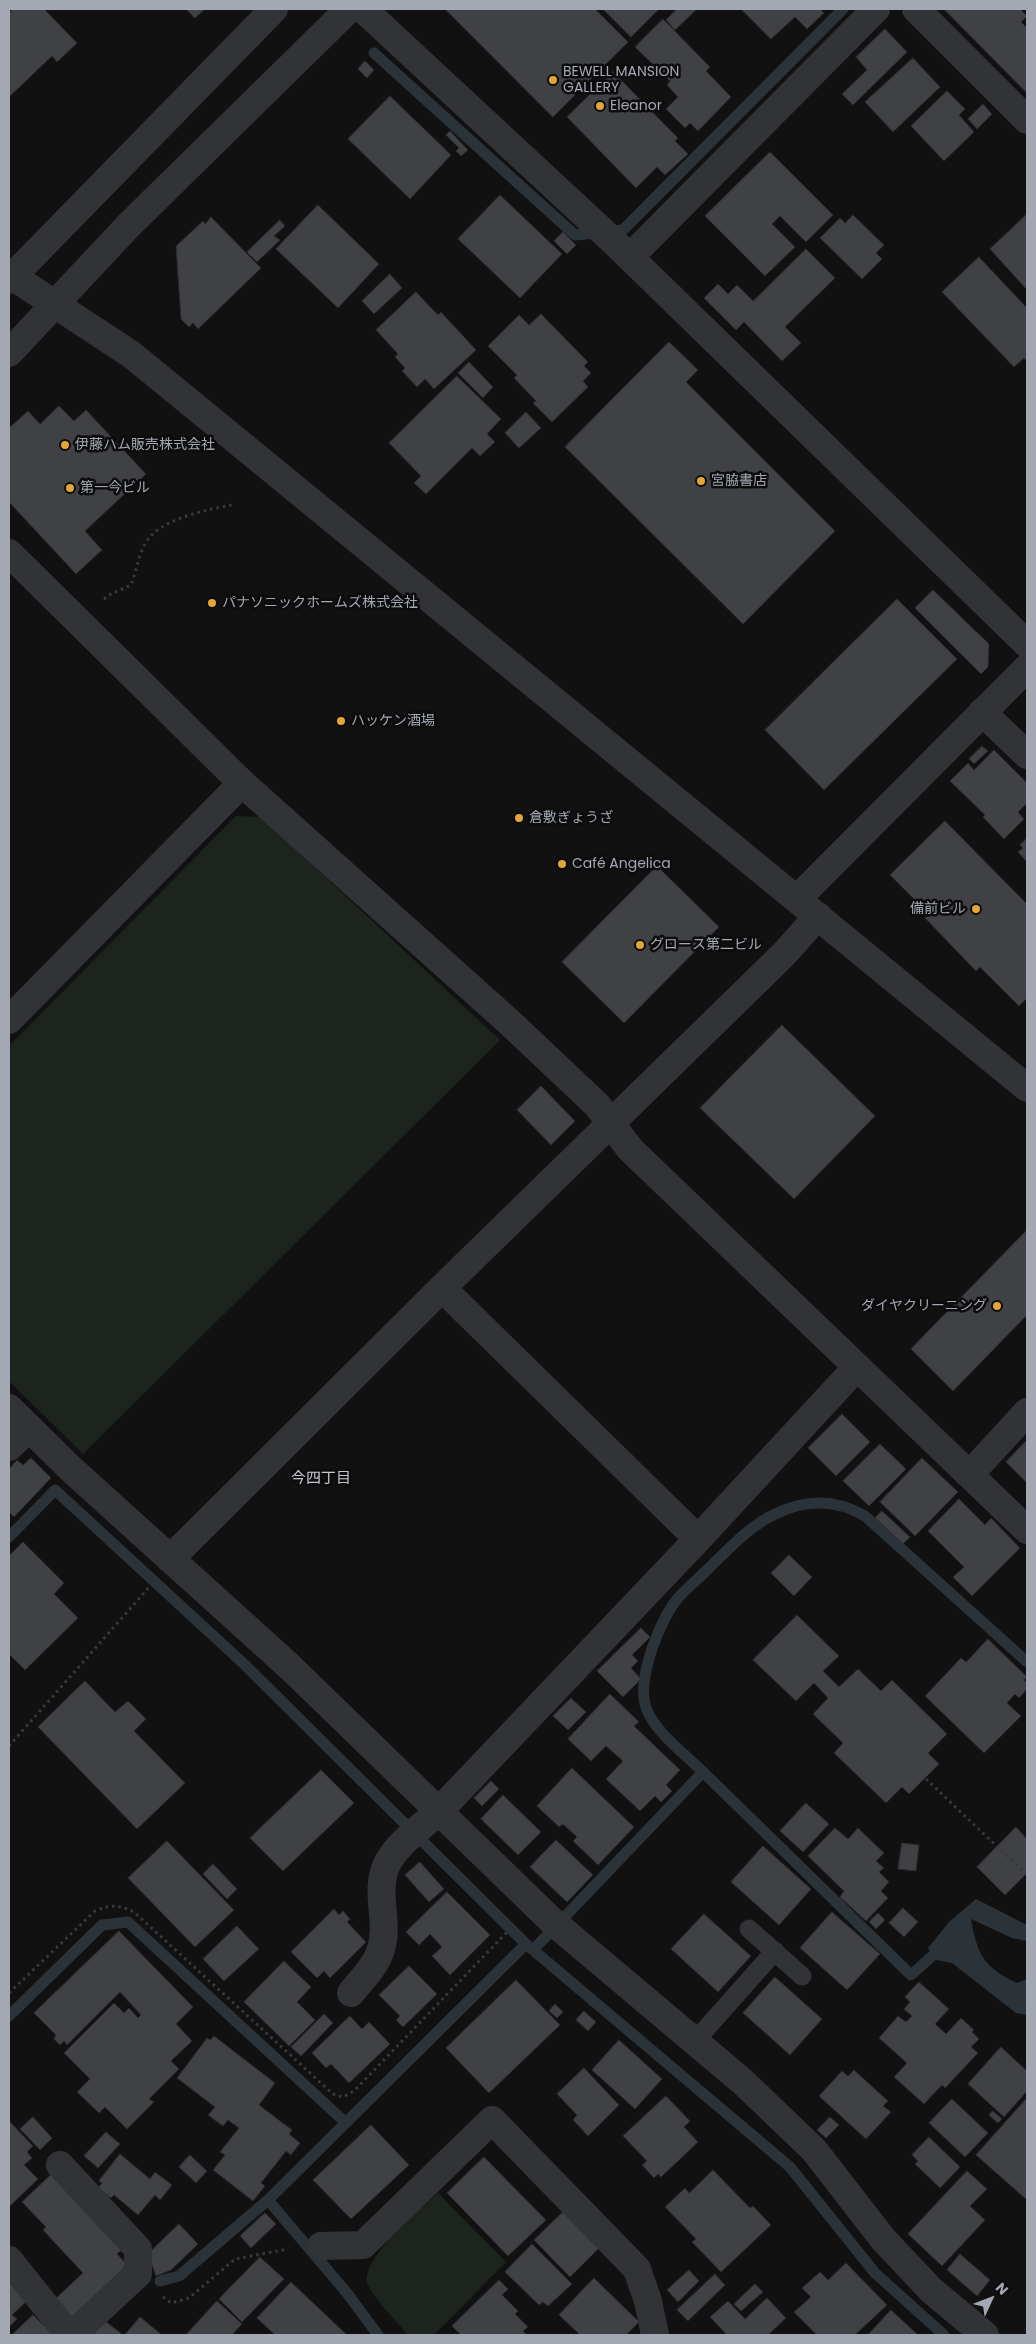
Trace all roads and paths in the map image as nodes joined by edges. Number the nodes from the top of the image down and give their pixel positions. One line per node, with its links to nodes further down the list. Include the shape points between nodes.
1 (274, 9): 8 (street)
2 (349, 9): 9 (street, via 129,226)
3 (363, 9): 7 (street)
4 (876, 9): 7 (street)
5 (916, 9): 6 (street)
6 (1027, 120)
7 (613, 241): 14 (street)
8 (10, 277): 9 (street)
9 (55, 304): 10 (street); 19 (street, via 146,366)
10 (9, 353)
11 (232, 505): 13 (path, via 190,514 165,525 145,543 131,585 109,595 102,601 100,609)
12 (9, 553): 13 (street)
13 (80, 623): 18 (street)
14 (1027, 644)
15 (1027, 668): 16 (street)
16 (982, 712): 17 (street); 19 (street)
17 (1027, 756)
18 (242, 783): 20 (street); 22 (street, via 508,1021)
19 (808, 907): 21 (street); 22 (street, via 784,954)
20 (9, 1020)
21 (1027, 1088)
22 (612, 1123): 23 (street); 24 (street, via 630,1149)
23 (442, 1288): 31 (street); 32 (street)
24 (857, 1367): 29 (street); 31 (street)
25 (9, 1408): 27 (street)
26 (1027, 1412): 29 (street)
27 (28, 1428): 28 (street); 32 (street)
28 (9, 1447)
29 (970, 1474): 30 (street)
30 (1027, 1530)
31 (698, 1540): 36 (street)
32 (170, 1559): 36 (street, via 290,1667)
33 (147, 1589): 34 (path)
34 (9, 1746)
35 (926, 1778): 37 (path)
36 (434, 1816): 43 (street, via 388,1862 380,1886 382,1947 377,1961); 44 (street)
37 (1027, 1875)
38 (750, 1928): 40 (lane)
39 (501, 1939): 42 (path, via 354,2091 343,2097 334,2094 134,1912 121,1906 108,1905 95,1910)
40 (775, 1951): 41 (lane); 44 (lane)
41 (802, 1976)
42 (9, 1993)
43 (351, 1993)
44 (695, 2041): 52 (street, via 814,2150 883,2239 931,2290)
45 (60, 2165): 49 (street, via 138,2249)
46 (321, 2246): 51 (street, via 363,2245 492,2120 637,2269)
47 (292, 2248): 49 (path, via 235,2259 189,2298 171,2303)
48 (9, 2260): 50 (street)
49 (138, 2274): 50 (street)
50 (71, 2335)
51 (655, 2335)
52 (985, 2335)

